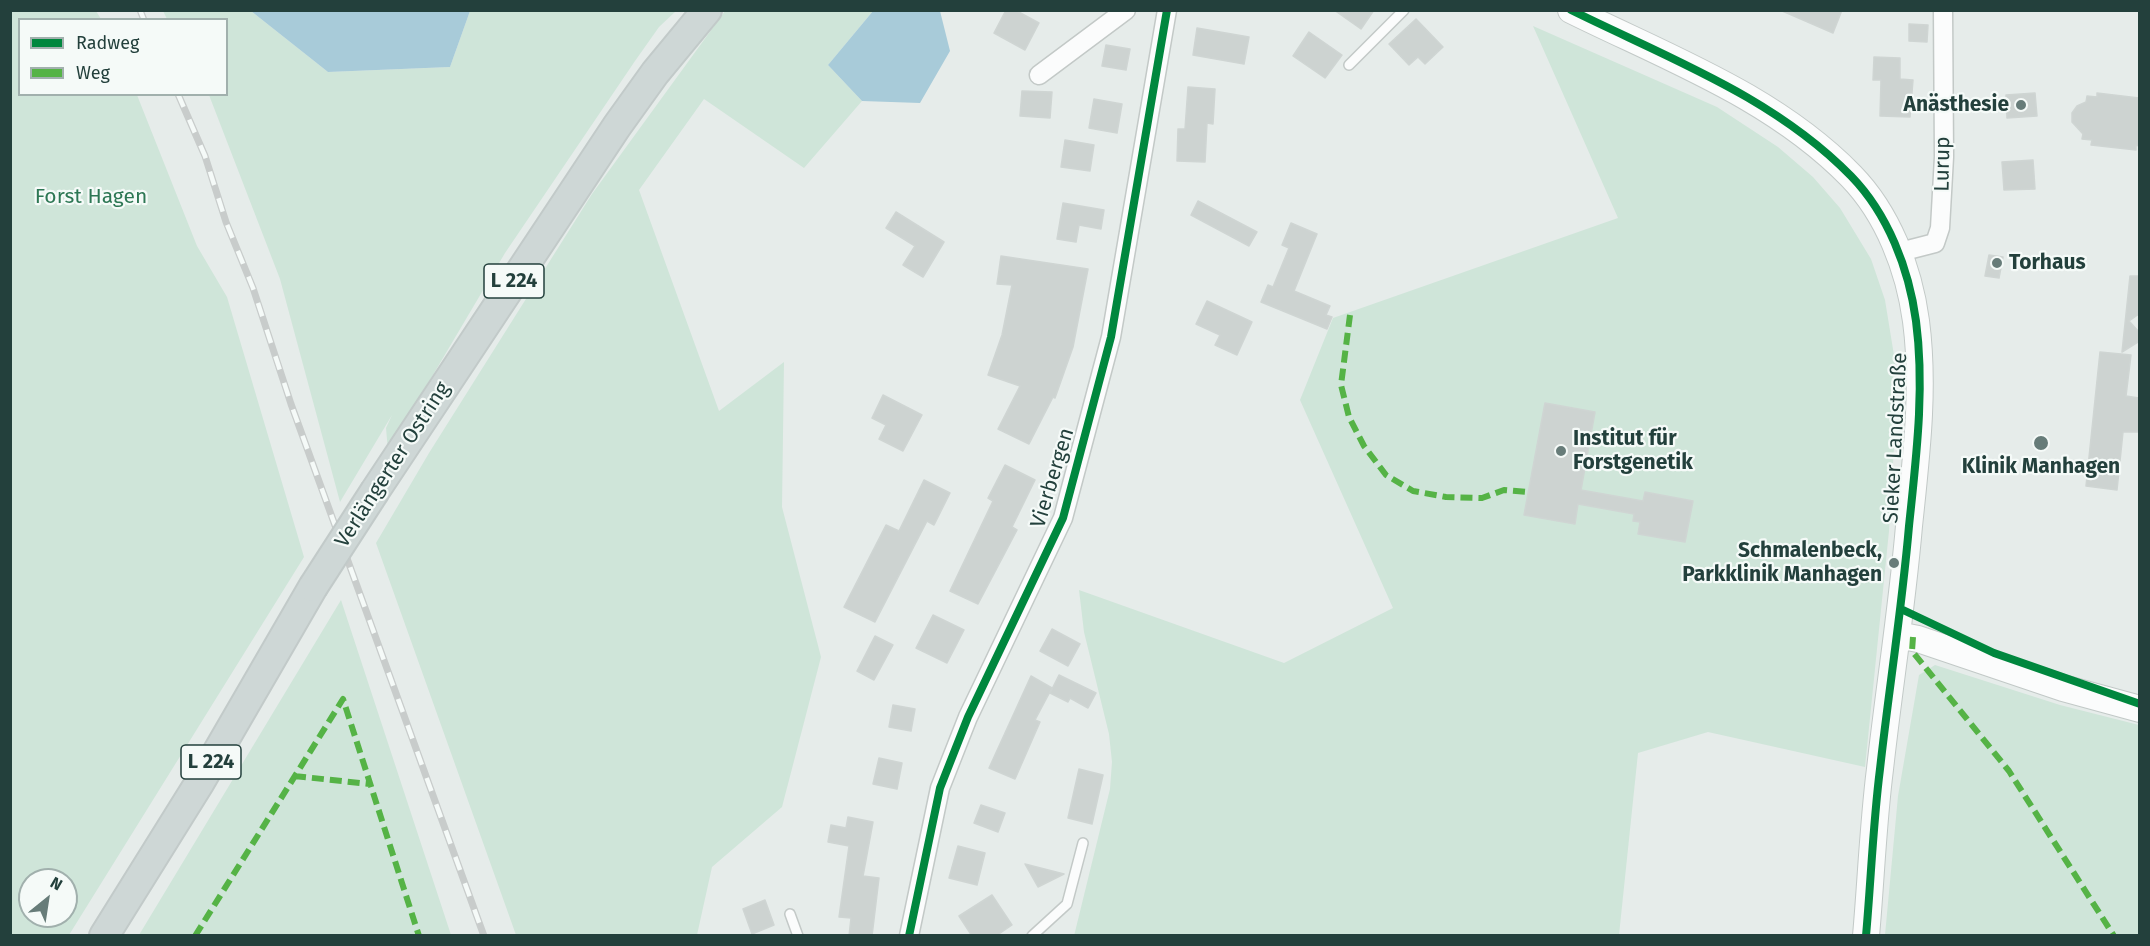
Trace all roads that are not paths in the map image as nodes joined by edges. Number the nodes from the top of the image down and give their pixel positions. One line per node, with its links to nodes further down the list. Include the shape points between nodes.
1 (687, 10): 9 (main road)
2 (707, 10): 9 (main road, Verlängerter Ostring / L 224)
3 (1126, 10): 10 (street)
4 (1167, 10): 18 (street, Vierbergen, via 1111,338 1063,518 968,717 940,788)
5 (1404, 10): 8 (lane)
6 (1570, 10): 11 (main road, Sieker Landstraße, via 1647,45 1788,121 1853,178)
7 (1943, 10): 11 (street, Lurup, via 1944,157 1940,228 1935,243)
8 (1350, 65)
9 (655, 73): 16 (main road, Verlängerter Ostring / L 224, bridge, via 313,587 200,782)
10 (1040, 75)
11 (1900, 252): 12 (main road, Sieker Landstraße, via 1916,321 1920,389)
12 (1898, 635): 13 (main road); 20 (main road, Sieker Landstraße, via 1879,771)
13 (2139, 709)
14 (1083, 843): 19 (lane, via 1067,904)
15 (790, 914): 17 (lane)
16 (104, 936)
17 (798, 936)
18 (909, 936)
19 (1032, 936)
20 (1866, 936)

